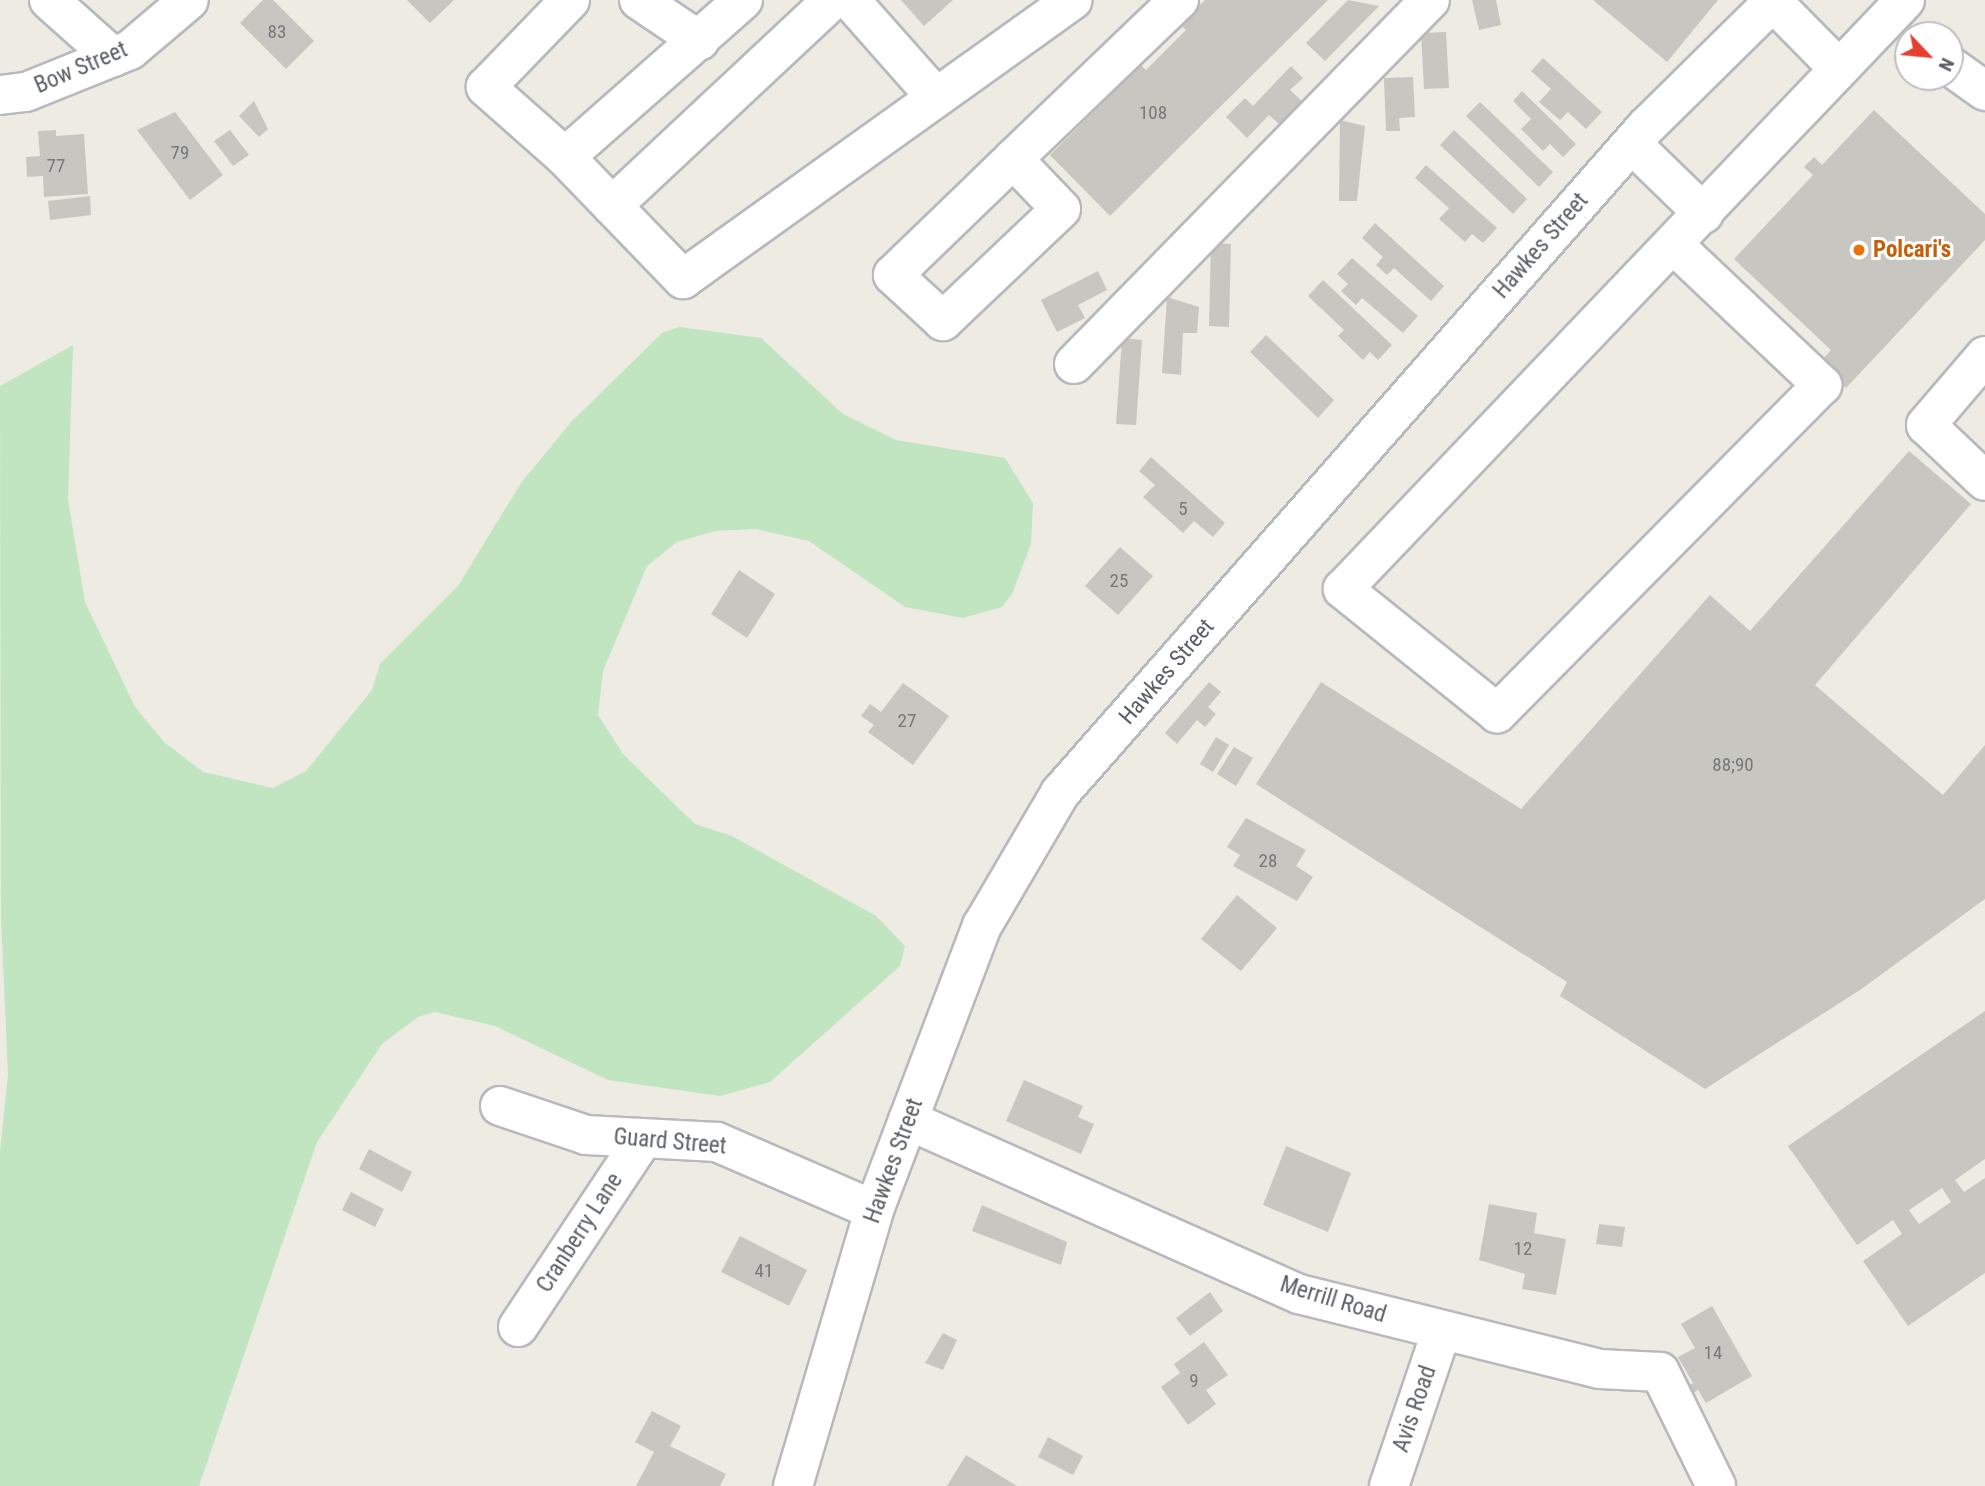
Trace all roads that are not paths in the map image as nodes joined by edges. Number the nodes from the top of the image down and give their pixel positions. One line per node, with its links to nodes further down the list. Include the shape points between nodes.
1 (49, 0): 14 (street)
2 (189, 0): 14 (street, Bow Street)
3 (570, 0): 21 (street, via 486,88)
4 (639, 0): 13 (street)
5 (743, 0): 13 (street)
6 (832, 0): 23 (street)
7 (850, 0): 19 (street)
8 (1072, 0): 19 (street)
9 (1178, 0): 22 (street)
10 (1430, 0): 27 (street)
11 (1774, 1): 15 (street); 20 (street, Hawkes Street)
12 (1901, 20): 15 (street)
13 (699, 41): 21 (street)
14 (113, 57): 18 (street, Bow Street, via 26,92)
15 (1839, 69): 24 (street)
16 (1964, 76): 17 (street)
17 (1985, 91)
18 (0, 95)
19 (934, 95): 23 (street, via 682,279)
20 (1632, 144): 24 (street); 30 (street, Hawkes Street, via 1060,793 982,926)
21 (565, 157): 23 (street)
22 (1013, 159)
23 (612, 205)
24 (1704, 214): 25 (street)
25 (1674, 245): 25 (street, via 1343,589 1497,713 1822,385)
26 (1985, 356): 28 (street, via 1926,425)
27 (1074, 363)
28 (1985, 481)
29 (500, 1106): 31 (street, Guard Street, via 586,1135)
30 (908, 1120): 32 (street, Hawkes Street); 34 (street, Merrill Road, via 1299,1294)
31 (643, 1139): 32 (street, Guard Street, via 717,1142); 33 (street, Cranberry Lane)
32 (874, 1210): 35 (street, Hawkes Street)
33 (518, 1327)
34 (1441, 1332): 36 (street, Avis Road); 37 (street, Merrill Road, via 1600,1369 1660,1372)
35 (793, 1486)
36 (1389, 1486)
37 (1716, 1486)

